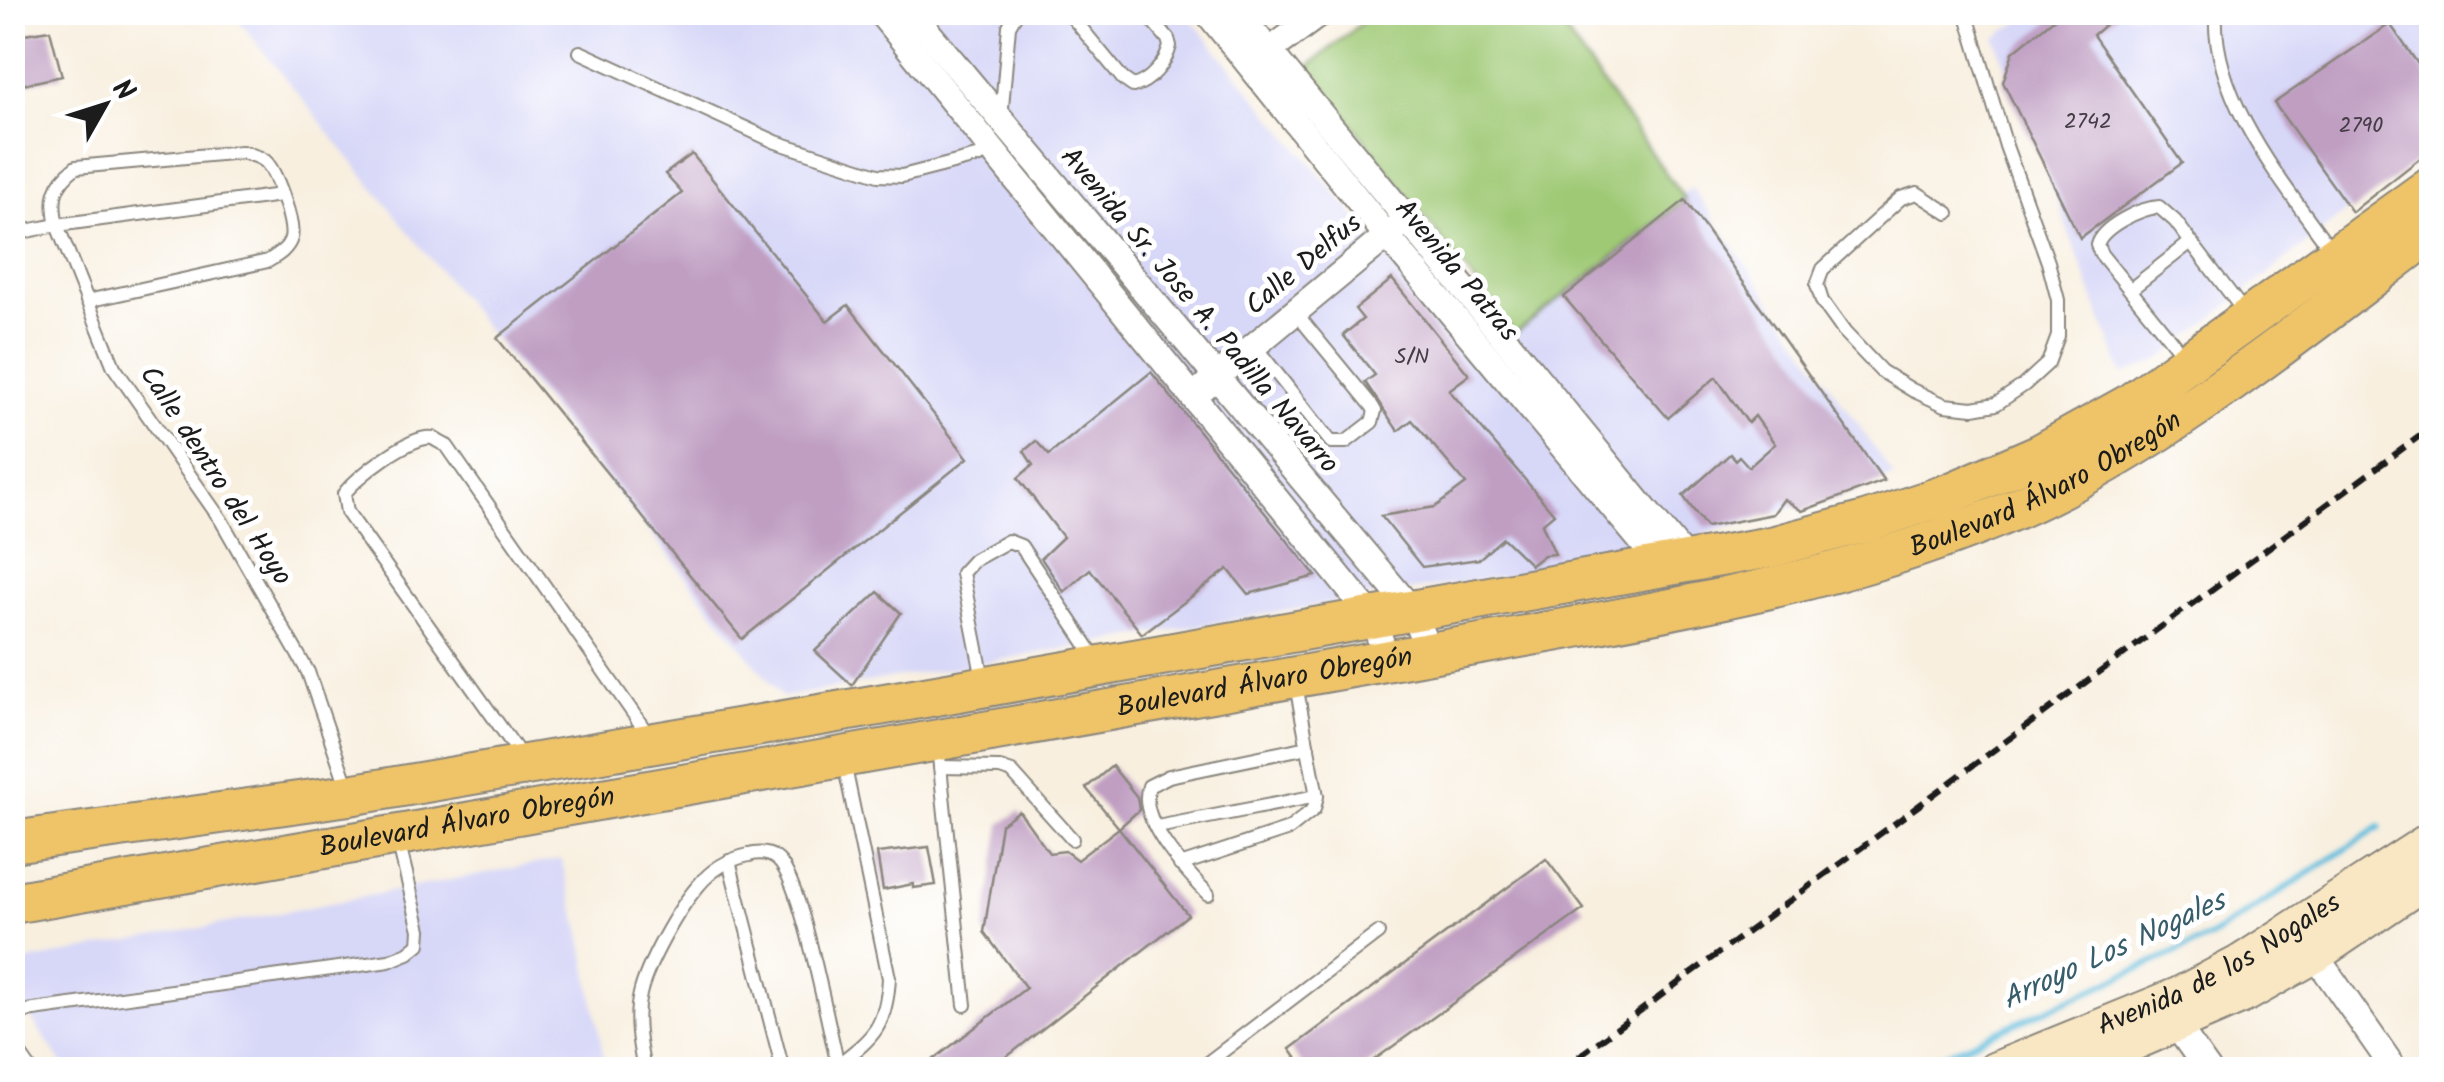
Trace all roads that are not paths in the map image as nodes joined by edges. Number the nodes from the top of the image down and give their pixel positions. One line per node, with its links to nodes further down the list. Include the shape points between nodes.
1 (880, 12): 14 (street, Avenida Sr. Jose A. Padilla Navarro)
2 (912, 12): 13 (street, Avenida Sr. Jose A. Padilla Navarro)
3 (1018, 12): 13 (lane, via 1010,26)
4 (1068, 12): 5 (lane, via 1134,86 1146,81 1170,46)
5 (1145, 12)
6 (1208, 12): 12 (street, Avenida Patras)
7 (1238, 12): 12 (street, Avenida Patras)
8 (1322, 12): 12 (street)
9 (1966, 12): 17 (lane, via 2058,300 2058,336 2048,362 1996,404 1945,405 1881,371 1845,332 1816,285 1822,269 1902,198 1917,192)
10 (2216, 12): 23 (lane, via 2222,65 2240,112)
11 (580, 52): 14 (lane, via 776,142 878,175 902,176)
12 (1260, 58): 19 (street, Avenida Patras)
13 (1001, 122): 14 (lane); 30 (street, Avenida Sr. Jose A. Padilla Navarro)
14 (991, 149): 31 (street, Avenida Sr. Jose A. Padilla Navarro)
15 (2432, 186): 23 (highway, Boulevard Álvaro Obregón)
16 (282, 195): 18 (lane); 18 (lane, via 262,158 242,152 76,167 55,189); 25 (lane, via 290,243 268,261)
17 (1948, 213)
18 (57, 225): 21 (lane); 25 (lane, Calle dentro del Hoyo)
19 (1397, 227): 26 (street, Calle Delfus); 32 (street, Avenida Patras)
20 (2432, 231): 34 (highway, Boulevard Álvaro Obregón, via 2163,427 2017,508 1926,545 1755,593)
21 (12, 234)
22 (2191, 242): 24 (lane); 24 (lane, via 2159,206 2105,231 2097,246); 27 (lane)
23 (2335, 256): 27 (highway, Boulevard Álvaro Obregón)
24 (2130, 289): 29 (lane)
25 (87, 301): 45 (lane, Calle dentro del Hoyo, via 114,367 220,520 308,672)
26 (1295, 312): 28 (street, Calle Delfus); 28 (lane, via 1372,406 1372,422 1346,442 1332,442)
27 (2249, 318): 29 (highway, Boulevard Álvaro Obregón)
28 (1254, 345): 30 (street, Calle Delfus)
29 (2190, 362): 32 (highway, Boulevard Álvaro Obregón, via 2130,406 1949,494 1771,547)
30 (1216, 378): 31 (street, Calle Delfus); 33 (street, Avenida Sr. Jose A. Padilla Navarro)
31 (1193, 396): 33 (street, Avenida Sr. Jose A. Padilla Navarro)
32 (1675, 564): 33 (highway, Boulevard Álvaro Obregón)
33 (1391, 613): 34 (street, Avenida Sr. Jose A. Padilla Navarro); 35 (street, Avenida Sr. Jose A. Padilla Navarro); 36 (highway, Boulevard Álvaro Obregón)
34 (1430, 654): 35 (highway, Boulevard Álvaro Obregón)
35 (1388, 661): 37 (highway, Boulevard Álvaro Obregón)
36 (1100, 666): 38 (highway, Boulevard Álvaro Obregón); 38 (lane, via 1021,546 1008,541 962,573)
37 (1295, 677): 39 (highway, Boulevard Álvaro Obregón); 41 (lane)
38 (984, 685): 39 (highway, via 1052,708); 40 (highway, Boulevard Álvaro Obregón); 43 (highway, via 931,726)
39 (1098, 711): 42 (highway, Boulevard Álvaro Obregón)
40 (653, 742): 44 (highway, Boulevard Álvaro Obregón); 44 (lane, via 447,446 419,440 356,477 344,494 347,512)
41 (1308, 747): 46 (lane); 47 (lane, via 1156,780 1146,794)
42 (938, 753): 43 (highway, Boulevard Álvaro Obregón); 50 (lane, via 1012,772); 59 (lane)
43 (855, 754): 48 (highway, Boulevard Álvaro Obregón); 63 (lane, via 887,1008 882,1024)
44 (527, 765): 45 (highway, Boulevard Álvaro Obregón)
45 (350, 795): 51 (highway, Boulevard Álvaro Obregón)
46 (1317, 796): 47 (lane); 53 (lane, via 1308,816 1289,828)
47 (1156, 826): 53 (lane)
48 (396, 834): 56 (highway, Boulevard Álvaro Obregón); 60 (lane, via 420,930 408,953)
49 (2432, 839): 68 (main road, Avenida de los Nogales, via 2240,963)
50 (1072, 840)
51 (12, 842)
52 (729, 860): 63 (lane, via 768,854 790,876); 65 (lane, via 698,886 641,988 636,1014); 66 (lane)
53 (1180, 864): 55 (lane)
54 (2432, 876): 58 (main road, Avenida de los Nogales)
55 (1208, 894)
56 (12, 903)
57 (1378, 933): 67 (lane)
58 (2315, 956): 61 (main road, Avenida de los Nogales); 71 (street)
59 (964, 1005)
60 (12, 1013)
61 (2176, 1025): 69 (main road, Avenida de los Nogales); 70 (street)
62 (12, 1043): 64 (lane)
63 (835, 1067)
64 (31, 1070)
65 (644, 1070)
66 (783, 1070)
67 (1198, 1070)
68 (1995, 1070)
69 (2070, 1070)
70 (2208, 1070)
71 (2395, 1070)

